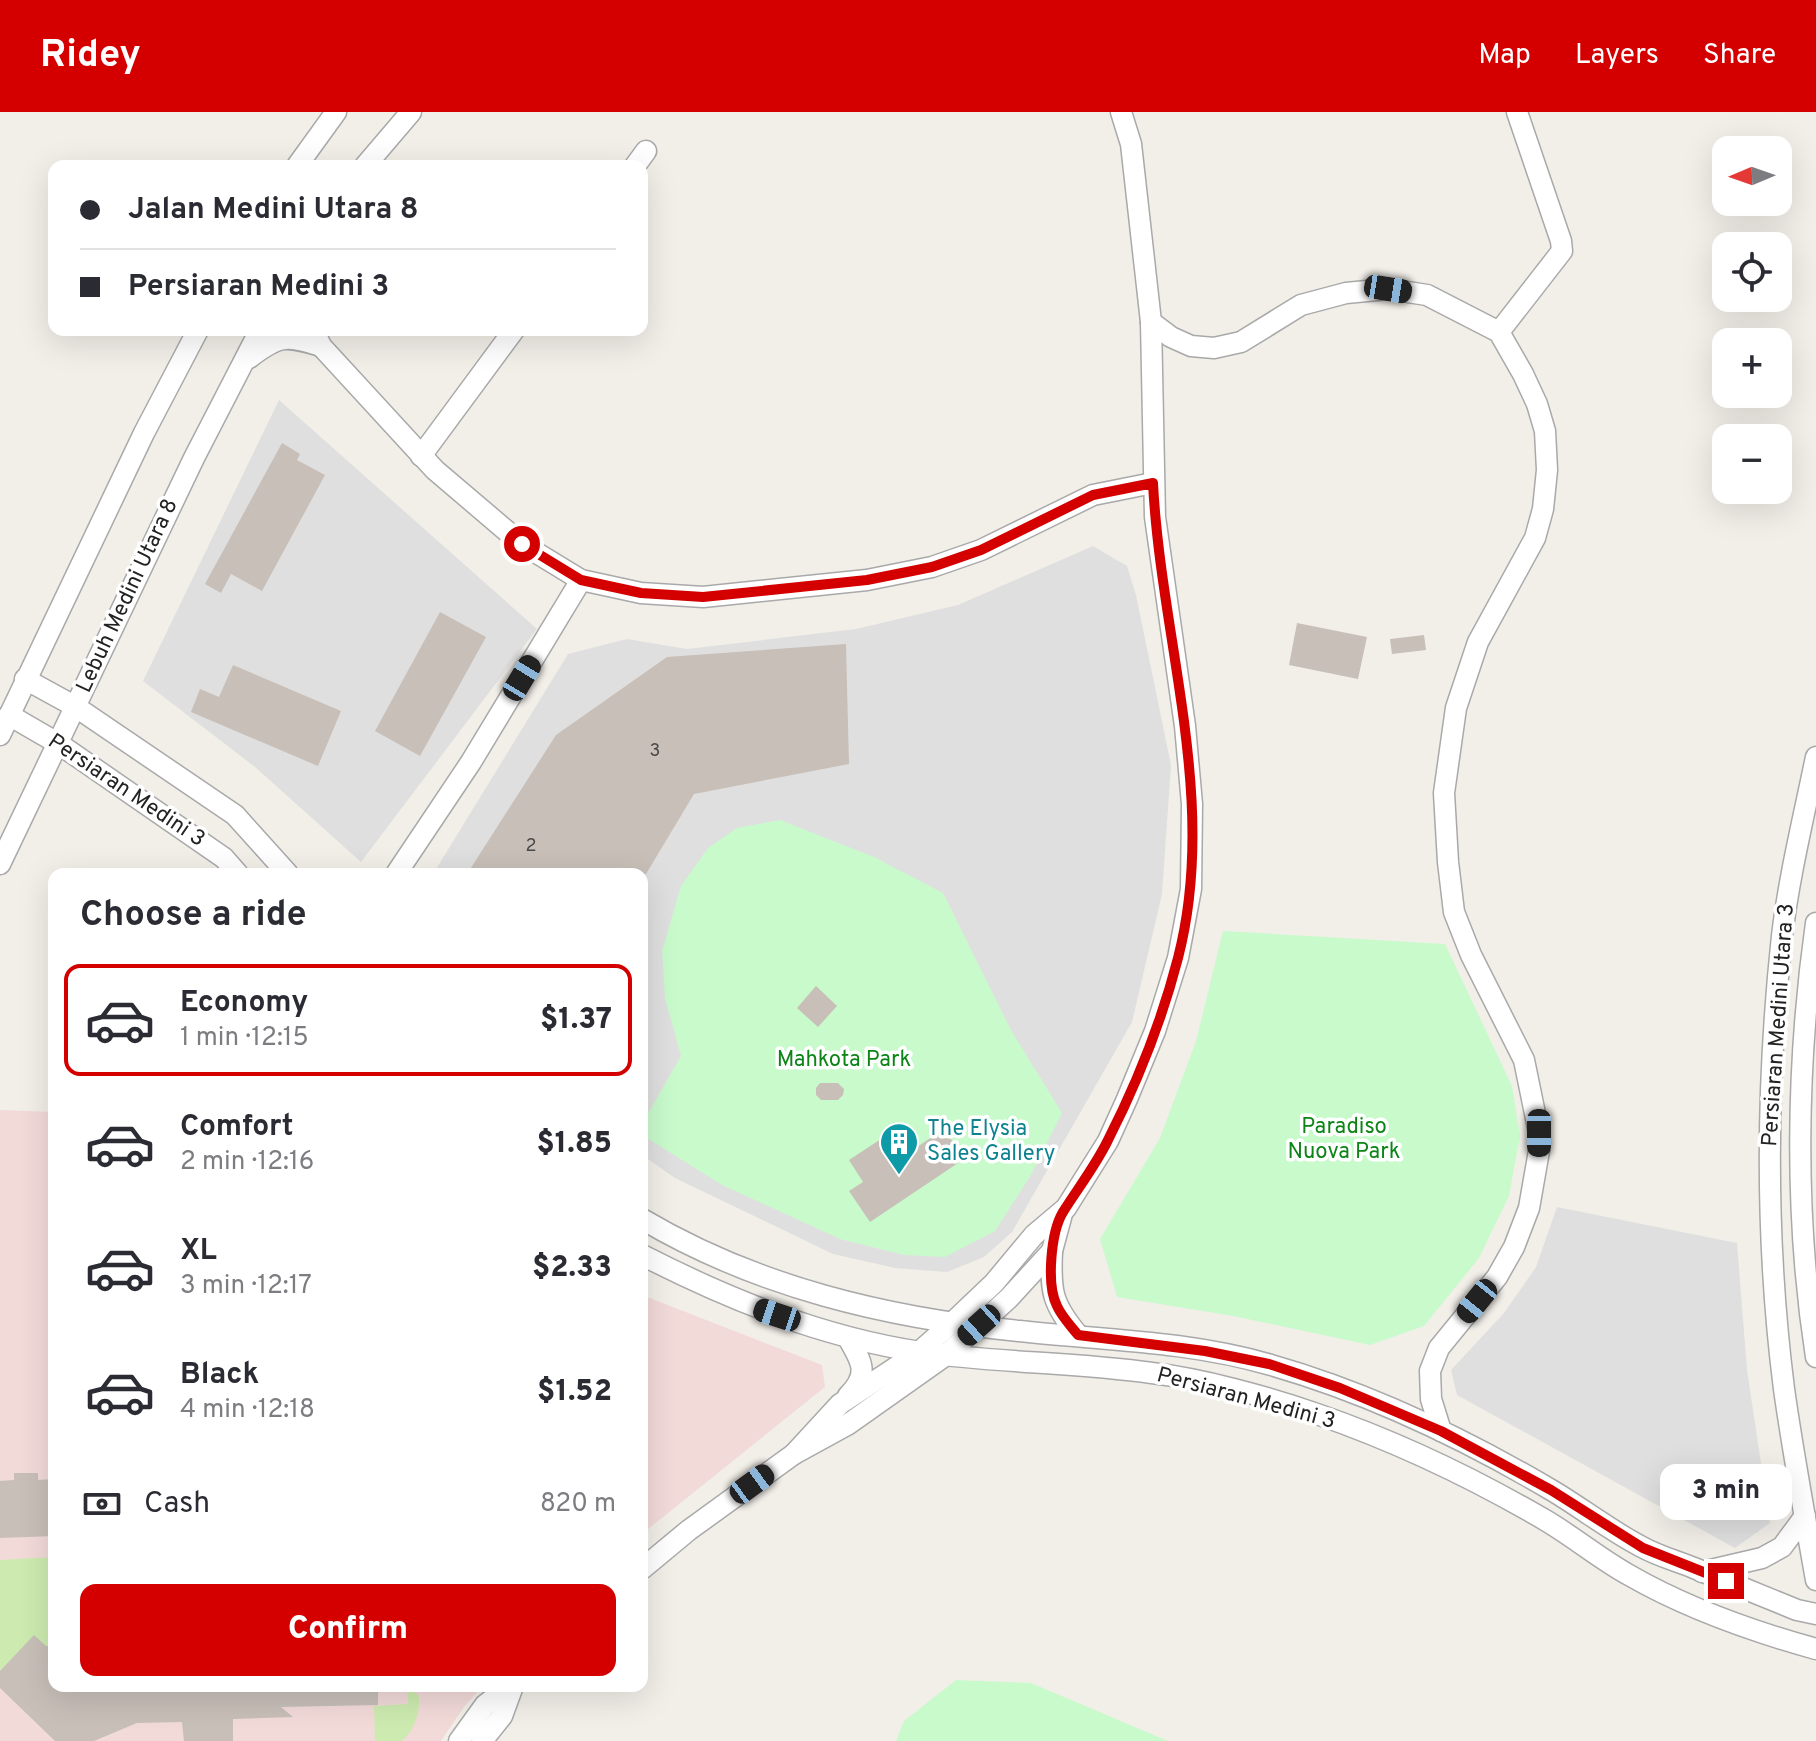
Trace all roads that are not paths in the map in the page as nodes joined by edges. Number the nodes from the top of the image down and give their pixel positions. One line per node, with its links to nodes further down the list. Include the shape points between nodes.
1 (336, 112): 5 (street)
2 (411, 112): 6 (street)
3 (1121, 112): 7 (street, via 1131,144)
4 (1517, 112): 8 (street, via 1562,251)
5 (301, 160)
6 (370, 160)
7 (1151, 322): 8 (street, via 1191,346 1214,348 1241,342 1301,305 1388,289 1427,295); 15 (street)
8 (1499, 332): 43 (street, via 1537,404 1545,431 1543,509 1535,538 1478,642 1456,708 1444,793 1454,912 1524,1060 1539,1151 1529,1208 1514,1247 1497,1277 1439,1348 1430,1371 1431,1399)
9 (195, 336): 17 (street)
10 (257, 336): 13 (street, Lebuh Medini Utara 8)
11 (510, 336): 14 (street)
12 (317, 338): 13 (street, via 272,340); 14 (street)
13 (241, 364): 18 (street, Lebuh Medini Utara 8)
14 (421, 456): 16 (street, via 522,544)
15 (1153, 483): 16 (street, via 1093,495 944,563 867,580 703,597 641,593); 31 (street, via 1185,726 1192,804 1191,889 1178,958 1155,1031 1108,1141)
16 (581, 580): 28 (street)
17 (25, 679): 18 (street, Persiaran Medini 3); 19 (street)
18 (76, 707): 21 (street, Lebuh Medini Utara 8); 27 (street, Persiaran Medini 3, via 235,815)
19 (9, 715): 20 (street); 21 (street, Persiaran Medini 3)
20 (0, 735)
21 (59, 744): 25 (street, Lebuh Medini Utara 8); 26 (street, Persiaran Medini 3)
22 (1816, 757): 24 (street, Persiaran Medini Utara 3)
23 (1816, 851): 24 (street)
24 (1796, 858): 30 (street, Persiaran Medini Utara 3)
25 (0, 864)
26 (233, 868)
27 (283, 868)
28 (400, 868)
29 (1815, 929): 30 (street); 41 (street, Persiaran Medini Utara 3, via 1803,1057 1801,1195)
30 (1782, 934): 45 (street, Persiaran Medini Utara 3, via 1772,1052 1772,1245 1784,1389)
31 (1062, 1214): 33 (street); 35 (street, via 1034,1235)
32 (648, 1222): 35 (street, Persiaran Medini 3, via 735,1266 805,1292)
33 (1052, 1251): 36 (street); 37 (street, via 1056,1304)
34 (648, 1258): 38 (street, Persiaran Medini 3, via 754,1307)
35 (953, 1322): 36 (street, Persiaran Medini 3); 39 (street)
36 (979, 1325): 37 (street, Persiaran Medini 3); 40 (street)
37 (1078, 1335): 43 (street, Persiaran Medini 3, via 1269,1364)
38 (848, 1338): 39 (street, Persiaran Medini 3); 42 (street, via 863,1370 860,1383)
39 (919, 1352): 40 (street, Persiaran Medini 3); 42 (street)
40 (946, 1355): 44 (street, via 847,1425); 50 (street, Persiaran Medini 3, via 1154,1373 1317,1414 1444,1466 1546,1520 1628,1575 1707,1614)
41 (1816, 1357)
42 (840, 1404): 44 (street)
43 (1441, 1431): 47 (street, Persiaran Medini 3, via 1551,1490 1643,1548)
44 (794, 1454): 46 (street)
45 (1805, 1516): 47 (street, via 1782,1547 1762,1558); 48 (street, Persiaran Medini Utara 3)
46 (648, 1564)
47 (1702, 1572): 49 (street, Persiaran Medini 3)
48 (1816, 1580)
49 (1816, 1614)
50 (1816, 1649)
51 (503, 1692): 53 (street, via 485,1705)
52 (509, 1692): 54 (street, via 502,1716)
53 (459, 1741)
54 (482, 1741)

